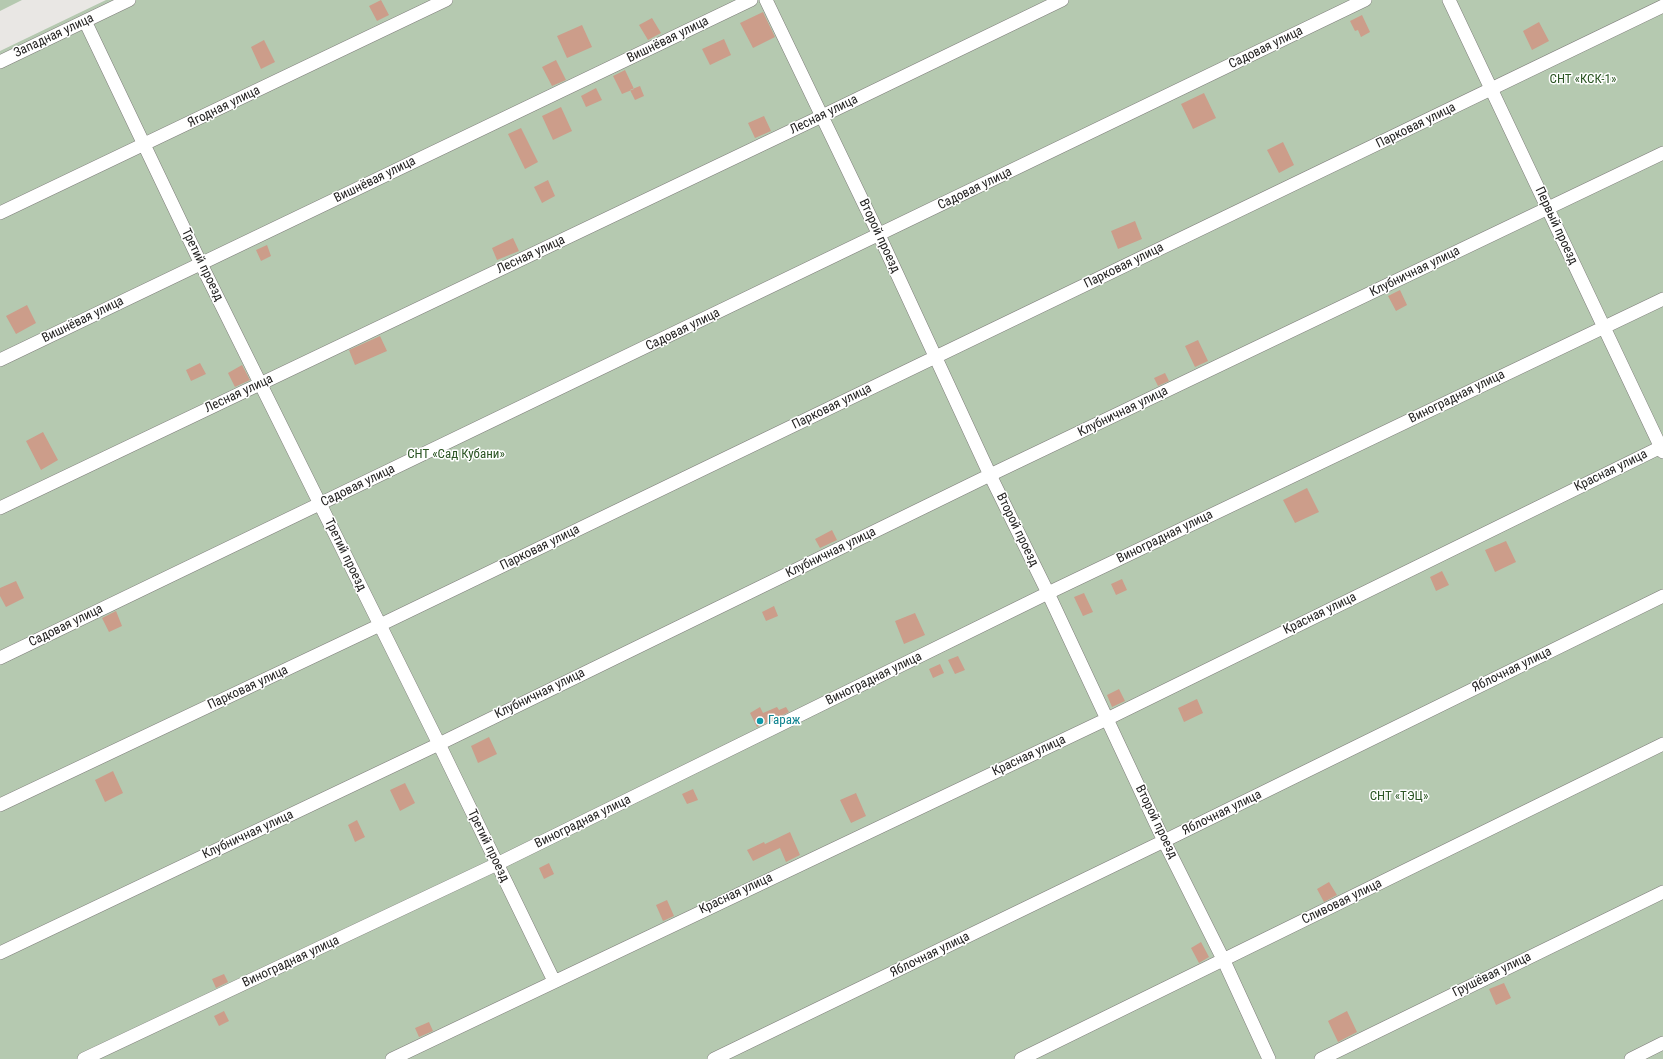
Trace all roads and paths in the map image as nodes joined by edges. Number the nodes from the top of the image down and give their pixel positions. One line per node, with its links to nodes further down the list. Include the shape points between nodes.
1 (129, 0): 9 (street, Западная улица)
2 (446, 0): 13 (street, Ягодная улица)
3 (751, 0): 18 (street, Вишнёвая улица)
4 (766, 0): 12 (street, Второй проезд)
5 (1062, 0): 12 (street, Лесная улица)
6 (1365, 0): 17 (street, Садовая улица)
7 (1449, 0): 11 (street, Первый проезд)
8 (1663, 6): 11 (street, Парковая улица)
9 (86, 21): 10 (street, Западная улица); 13 (street, Третий проезд)
10 (0, 62)
11 (1491, 89): 15 (street, Первый проезд); 21 (street, Парковая улица)
12 (822, 116): 17 (street, Второй проезд); 23 (street, Лесная улица)
13 (145, 145): 16 (street, Ягодная улица); 18 (street, Третий проезд)
14 (1663, 153): 15 (street, Клубничная улица)
15 (1547, 209): 20 (street, Первый проезд); 25 (street, Клубничная улица)
16 (0, 213)
17 (879, 235): 21 (street, Второй проезд); 26 (street, Садовая улица)
18 (201, 264): 22 (street, Вишнёвая улица); 23 (street, Третий проезд)
19 (1663, 299): 20 (street, Виноградная улица)
20 (1602, 327): 24 (street, Первый проезд); 28 (street, Виноградная улица)
21 (936, 356): 25 (street, Второй проезд); 30 (street, Парковая улица)
22 (0, 360)
23 (260, 384): 26 (street, Третий проезд); 27 (street, Лесная улица)
24 (1662, 448): 32 (street, Красная улица)
25 (990, 476): 28 (street, Второй проезд); 33 (street, Клубничная улица)
26 (320, 504): 30 (street, Третий проезд); 31 (street, Садовая улица)
27 (0, 508)
28 (1048, 593): 32 (street, Второй проезд); 37 (street, Виноградная улица)
29 (1663, 596): 36 (street, Яблочная улица)
30 (380, 625): 33 (street, Третий проезд); 35 (street, Парковая улица)
31 (0, 658)
32 (1107, 719): 36 (street, Второй проезд); 41 (street, Красная улица)
33 (439, 744): 37 (street, Третий проезд); 39 (street, Клубничная улица)
34 (1663, 744): 40 (street, Сливовая улица)
35 (0, 805)
36 (1164, 841): 40 (street, Второй проезд); 45 (street, Яблочная улица)
37 (497, 864): 41 (street, Третий проезд); 43 (street, Виноградная улица)
38 (1663, 892): 48 (street, Грушёвая улица)
39 (0, 953)
40 (1224, 961): 46 (street, Сливовая улица); 47 (street, Второй проезд)
41 (554, 981): 44 (street, Красная улица)
42 (1663, 1043): 49 (street)
43 (84, 1059)
44 (392, 1059)
45 (714, 1059)
46 (1021, 1059)
47 (1269, 1059)
48 (1321, 1059)
49 (1630, 1059)

